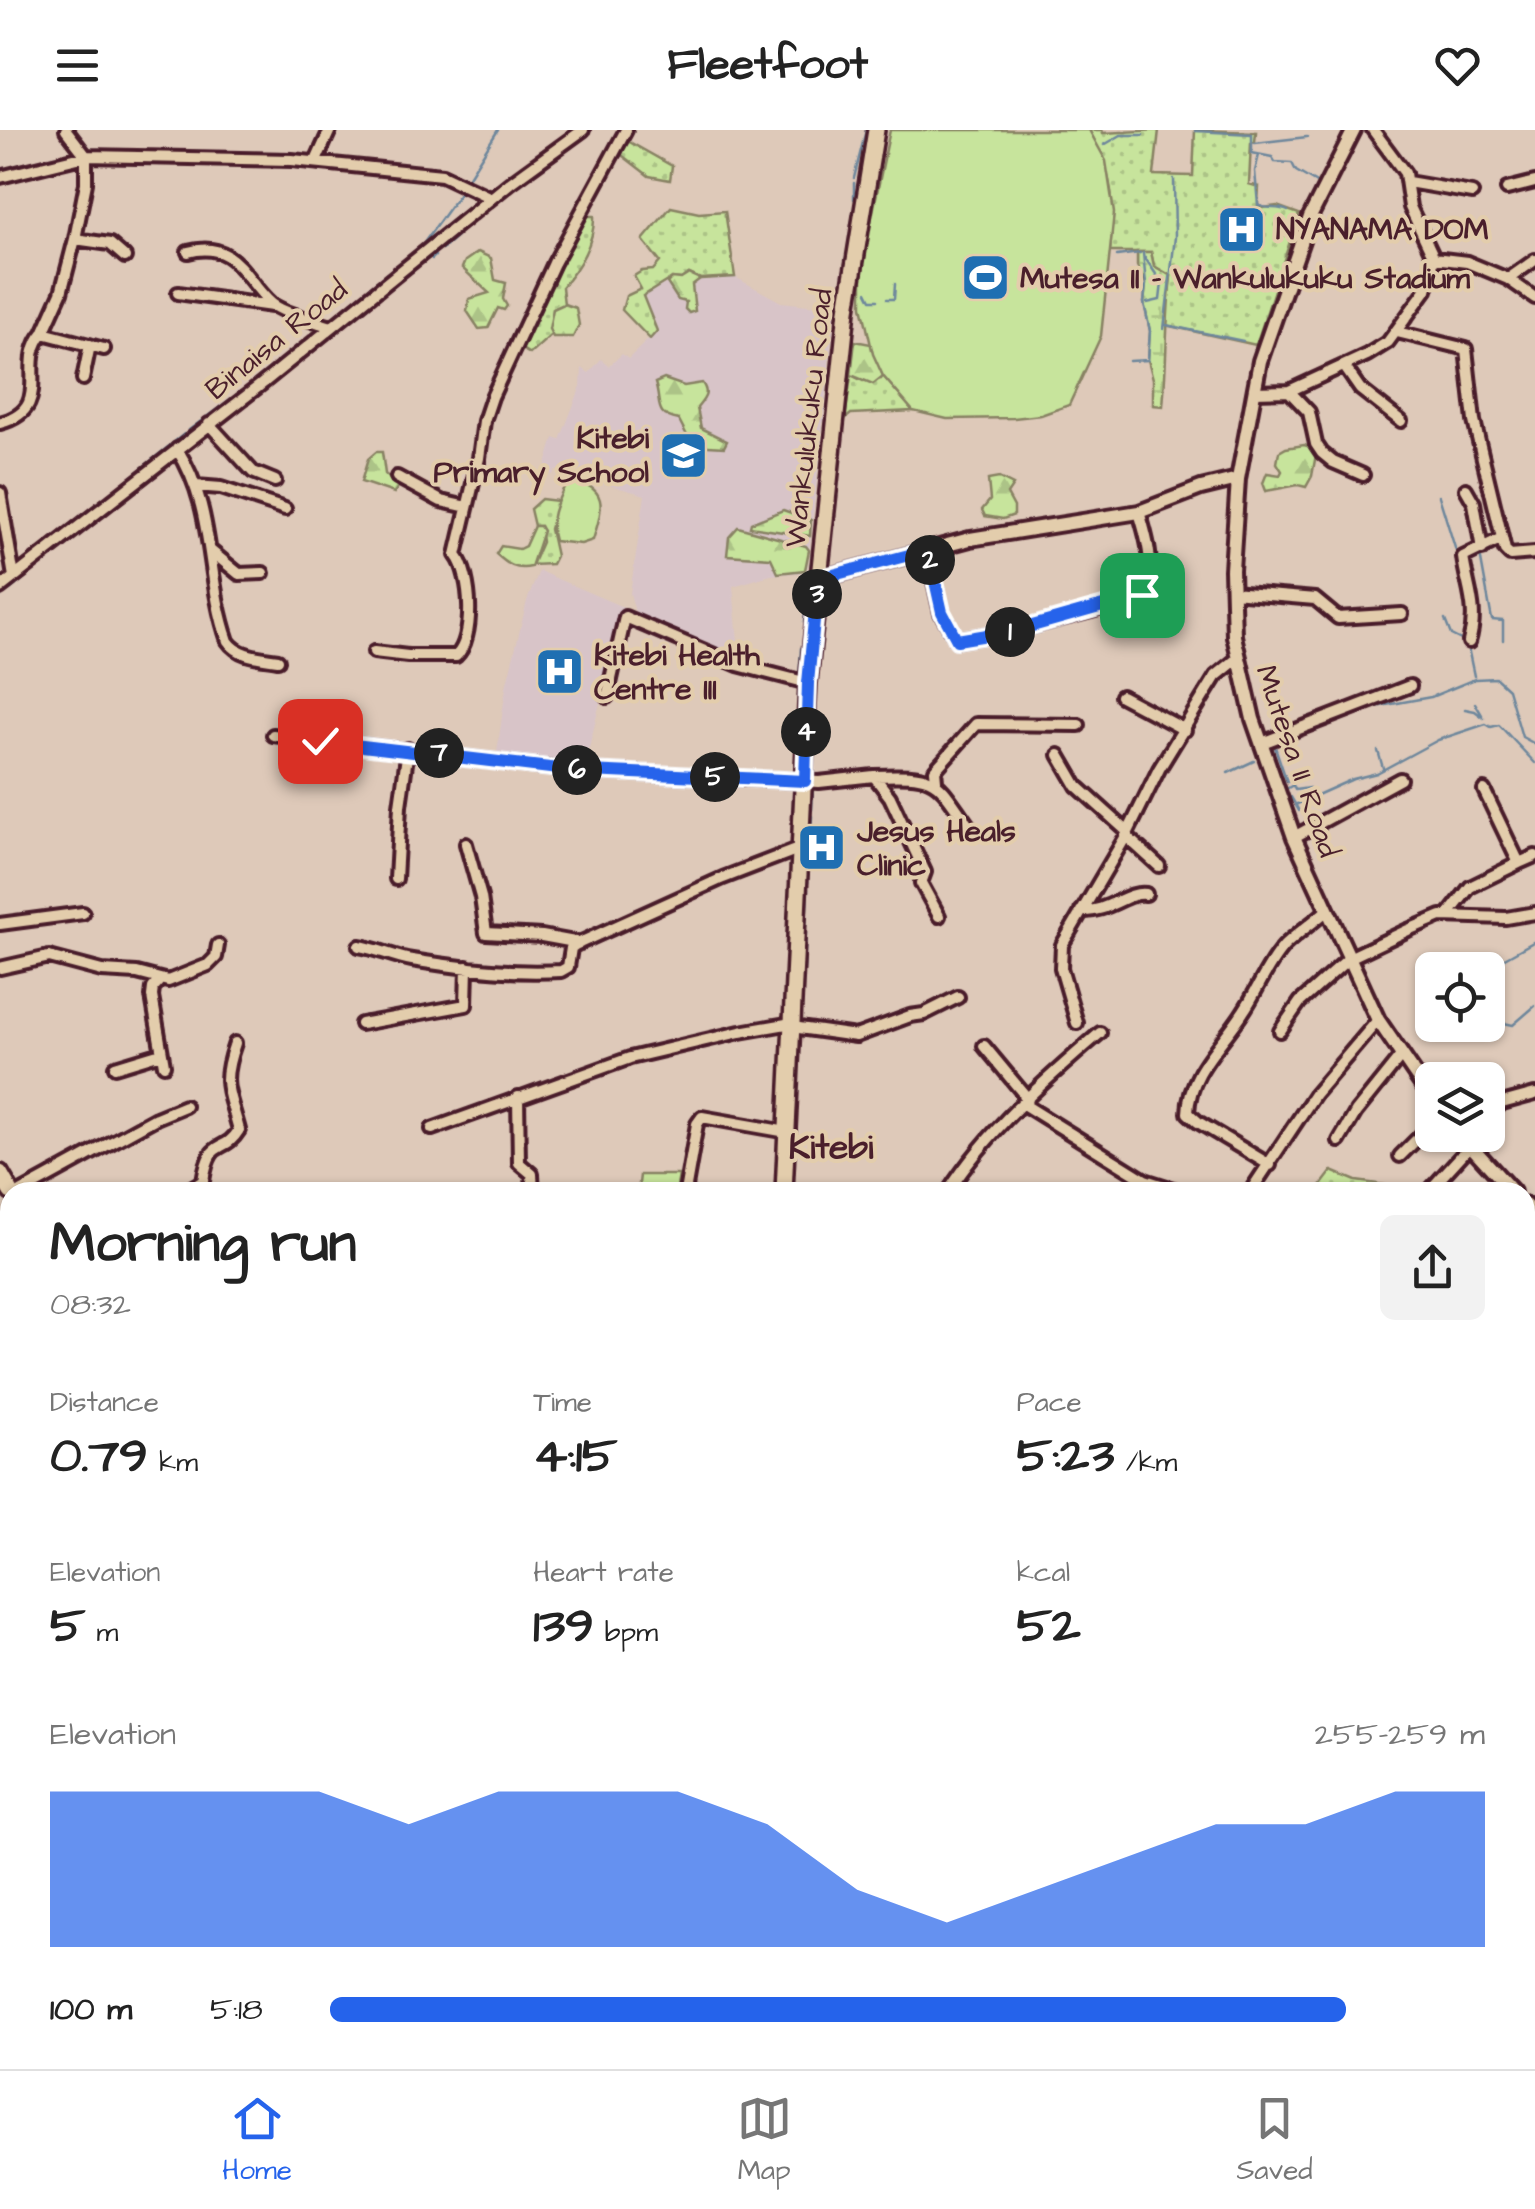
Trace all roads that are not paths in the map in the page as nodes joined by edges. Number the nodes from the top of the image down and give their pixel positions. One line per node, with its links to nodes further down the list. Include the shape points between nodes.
1 (66, 130): 8 (street)
2 (330, 130): 9 (street)
3 (583, 130): 15 (street, Binaisa Road)
4 (626, 130): 45 (street, via 492,397)
5 (876, 130): 55 (main road, Wankulukuku Road, via 847,310)
6 (1354, 130): 33 (street, Mutesa II Road, via 1310,216)
7 (1373, 130): 11 (street)
8 (86, 156): 9 (street); 10 (street); 16 (street)
9 (316, 161): 15 (street, via 442,174)
10 (0, 178)
11 (1408, 182): 14 (street); 19 (street, via 1410,208)
12 (1535, 182): 13 (street)
13 (1507, 188)
14 (1472, 193)
15 (491, 198): 25 (street, Binaisa Road)
16 (75, 239): 18 (street, via 110,244); 26 (street)
17 (188, 252): 24 (street, via 218,251 242,266)
18 (125, 257)
19 (1434, 258): 21 (street, via 1467,262); 27 (street, via 1426,290)
20 (1535, 260): 21 (street)
21 (1508, 279): 23 (street)
22 (178, 293): 24 (street)
23 (1535, 298)
24 (273, 306): 25 (street)
25 (331, 327): 36 (street, Binaisa Road)
26 (43, 332): 28 (street); 35 (street, via 34,348 25,412)
27 (1397, 332): 30 (street); 48 (street, via 1466,349 1471,406)
28 (90, 346): 29 (street); 31 (street)
29 (104, 349)
30 (1344, 366): 32 (street); 34 (street, via 1360,389)
31 (83, 378)
32 (1289, 391): 33 (street); 38 (street, via 1309,412 1322,452)
33 (1254, 392): 40 (street, Mutesa II Road)
34 (1401, 421)
35 (0, 422)
36 (210, 424): 37 (street, Binaisa Road); 41 (street, via 253,472)
37 (177, 449): 42 (street); 54 (street, Binaisa Road)
38 (1363, 475)
39 (397, 477): 45 (street, via 440,501)
40 (1238, 479): 47 (street); 57 (street, Mutesa II Road)
41 (275, 481)
42 (196, 486): 46 (street); 51 (street)
43 (1466, 488): 49 (street)
44 (0, 493): 54 (street)
45 (467, 507): 60 (street, via 456,556 468,584 462,650 430,657)
46 (285, 509)
47 (1139, 512): 50 (street); 50 (street, via 1148,546 1149,580 1142,595 1118,601 1114,610 1018,630 957,640 942,612)
48 (1502, 538): 49 (street); 52 (street, via 1507,554)
49 (1482, 549): 59 (street, via 1463,557 1473,596)
50 (928, 550): 55 (street)
51 (211, 551): 53 (street, via 239,574); 62 (street, via 231,648)
52 (1535, 553)
53 (263, 573)
54 (14, 577): 56 (street, Binaisa Road)
55 (818, 579): 63 (main road, Wankulukuku Road)
56 (0, 588)
57 (1232, 592): 58 (street, via 1315,599 1338,618); 61 (street, Mutesa II Road)
58 (1402, 614)
59 (1469, 642)
60 (374, 652)
61 (1237, 659): 68 (street, via 1216,676); 70 (street, Mutesa II Road)
62 (278, 660)
63 (808, 683): 66 (street, via 724,660 628,617); 76 (main road, Wankulukuku Road)
64 (1410, 686): 70 (street)
65 (1121, 696): 68 (street)
66 (607, 697)
67 (1079, 725): 75 (street, via 976,724 936,770)
68 (1185, 730): 79 (street)
69 (272, 735): 71 (street)
70 (1262, 743): 80 (street, Mutesa II Road)
71 (408, 749): 76 (street, via 567,770); 86 (street)
72 (1059, 755): 79 (street, via 1076,786)
73 (874, 776): 75 (street); 76 (street); 93 (street, via 890,797)
74 (1400, 779): 80 (street)
75 (936, 780): 78 (street)
76 (805, 781): 82 (main road, Wankulukuku Road)
77 (1484, 790): 84 (street)
78 (973, 832)
79 (1127, 834): 85 (street); 89 (street)
80 (1294, 837): 88 (street, Mutesa II Road)
81 (466, 844): 95 (street, via 486,933)
82 (802, 848): 95 (street); 106 (main road, Wankulukuku Road)
83 (1535, 856): 84 (street)
84 (1518, 863): 92 (street, via 1470,887)
85 (1159, 866)
86 (396, 879)
87 (1146, 894): 89 (street)
88 (1326, 910): 98 (street, Mutesa II Road); 128 (street, via 1265,970 1188,1098 1188,1113 1198,1122)
89 (1081, 911): 104 (street, via 1065,936 1061,968)
90 (83, 913): 94 (street)
91 (1535, 913): 92 (street)
92 (1448, 915): 98 (street)
93 (939, 916)
94 (0, 924)
95 (580, 943): 100 (street, via 561,970)
96 (218, 945): 101 (street, via 208,964)
97 (359, 946): 100 (street)
98 (1349, 958): 103 (street, Mutesa II Road); 107 (street, via 1300,1002)
99 (0, 968): 101 (street, via 49,957)
100 (468, 968): 105 (street, via 466,1005)
101 (159, 981): 111 (street, via 152,996)
102 (958, 997): 106 (street, via 856,1036)
103 (1378, 1020): 112 (street, Mutesa II Road); 128 (street, via 1315,1094)
104 (1077, 1022)
105 (361, 1024)
106 (792, 1025): 117 (street, via 630,1058); 122 (main road, Wankulukuku Road)
107 (1280, 1031)
108 (1100, 1033): 118 (street)
109 (235, 1043): 130 (street, via 226,1091 239,1130 214,1148)
110 (984, 1046): 118 (street)
111 (161, 1053): 113 (street); 114 (street)
112 (1401, 1056): 115 (street, Mutesa II Road); 123 (street)
113 (164, 1065)
114 (115, 1067)
115 (1415, 1075)
116 (1535, 1094): 119 (street)
117 (518, 1097): 121 (street); 131 (street, via 519,1163)
118 (1026, 1102): 134 (street); 135 (street)
119 (1505, 1103)
120 (185, 1106): 129 (street)
121 (432, 1129)
122 (786, 1132): 132 (street, via 702,1117); 133 (main road, Wankulukuku Road)
123 (1339, 1141)
124 (1415, 1141): 127 (street)
125 (1457, 1152): 137 (street)
126 (1478, 1152): 138 (street)
127 (1400, 1156)
128 (1270, 1165): 136 (street)
129 (39, 1182)
130 (201, 1182)
131 (532, 1182)
132 (688, 1182)
133 (784, 1182)
134 (955, 1182)
135 (1151, 1182)
136 (1257, 1182)
137 (1435, 1182)
138 (1504, 1182)

